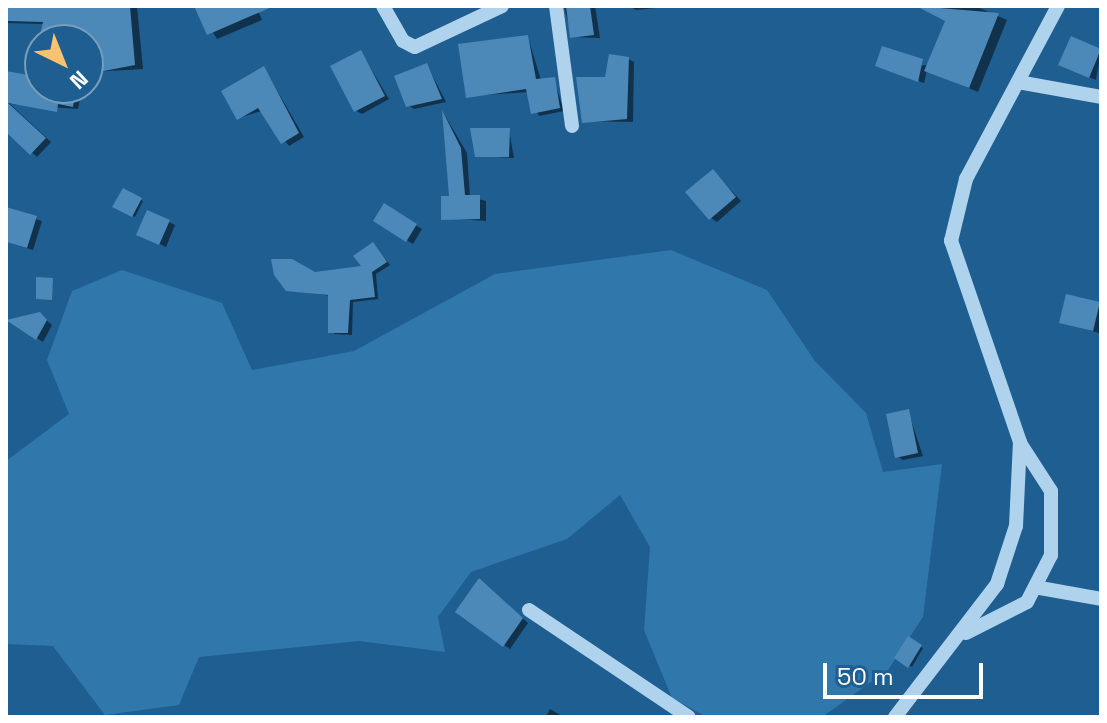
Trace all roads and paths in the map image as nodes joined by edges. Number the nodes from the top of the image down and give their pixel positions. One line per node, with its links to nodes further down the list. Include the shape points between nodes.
1 (383, 6): 2 (street, via 403,41 415,47)
2 (502, 6)
3 (556, 6): 7 (street)
4 (1058, 6): 5 (street)
5 (1018, 82): 6 (street); 8 (street, via 966,179 951,241)
6 (1101, 97)
7 (572, 126)
8 (1020, 442): 9 (street, via 1051,491 1056,522); 12 (street, via 1016,526 997,584)
9 (1040, 588): 10 (street); 12 (street)
10 (1101, 599)
11 (529, 610): 13 (street)
12 (966, 633): 14 (street)
13 (689, 717)
14 (895, 717)

